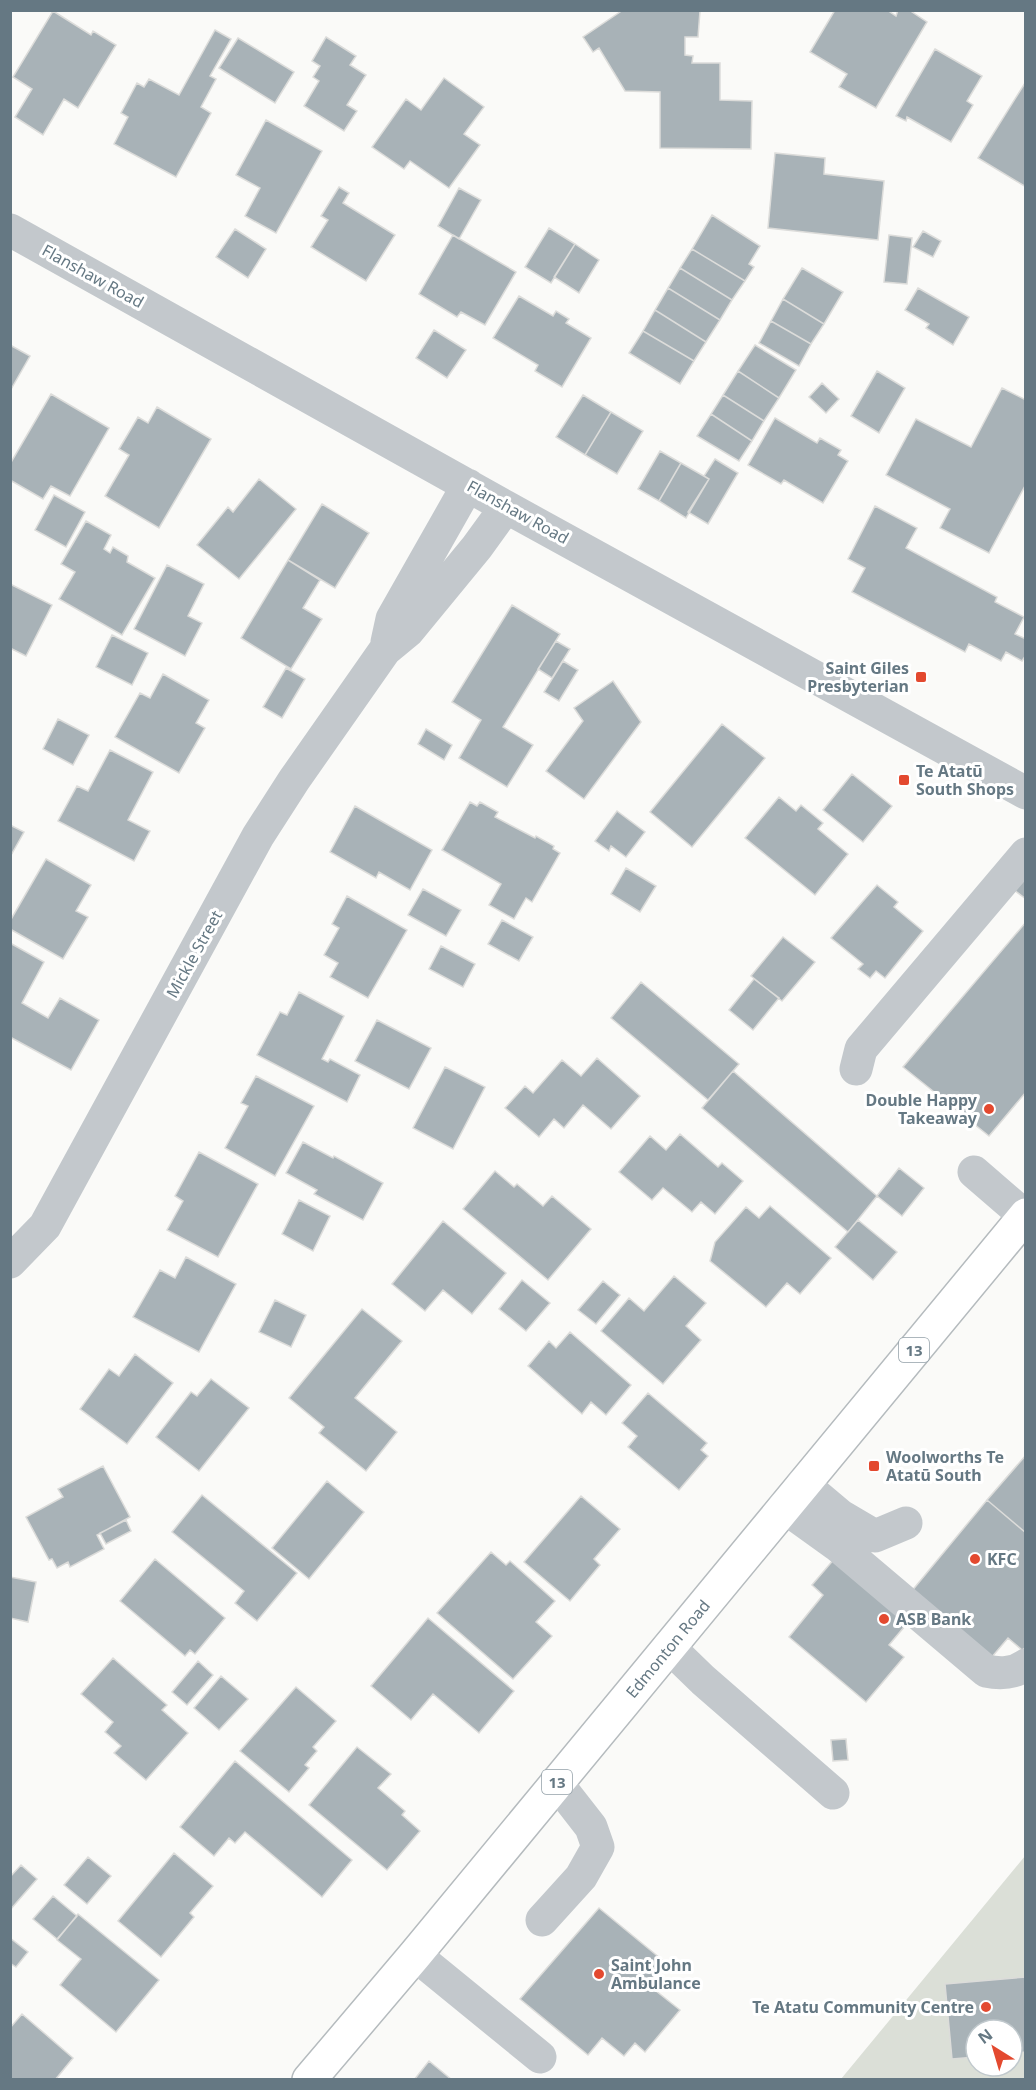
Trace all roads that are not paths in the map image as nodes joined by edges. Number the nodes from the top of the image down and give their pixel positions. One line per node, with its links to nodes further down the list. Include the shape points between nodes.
1 (10, 230): 2 (street, Flanshaw Road)
2 (468, 484): 3 (street, Flanshaw Road); 4 (street, Mickle Street, via 392,619)
3 (506, 507): 4 (street, Mickle Street, via 408,631); 5 (street, Flanshaw Road)
4 (385, 650): 10 (street, Mickle Street, via 258,836 45,1226)
5 (1026, 793)
6 (1026, 854): 7 (street, via 861,1049)
7 (856, 1069)
8 (974, 1172): 9 (street)
9 (1025, 1216): 11 (main road, Edmonton Road / 13)
10 (10, 1262)
11 (794, 1495): 12 (street, via 875,1536); 13 (main road, Edmonton Road / 13); 14 (street, via 837,1545 986,1671 1001,1674)
12 (906, 1523)
13 (669, 1647): 15 (main road, Edmonton Road / 13); 16 (street)
14 (1026, 1665)
15 (556, 1782): 17 (street, via 591,1827 598,1847 581,1877); 18 (main road, Edmonton Road / 13)
16 (833, 1793)
17 (542, 1920)
18 (415, 1955): 19 (street); 20 (main road, Edmonton Road / 13)
19 (540, 2057)
20 (309, 2079)

